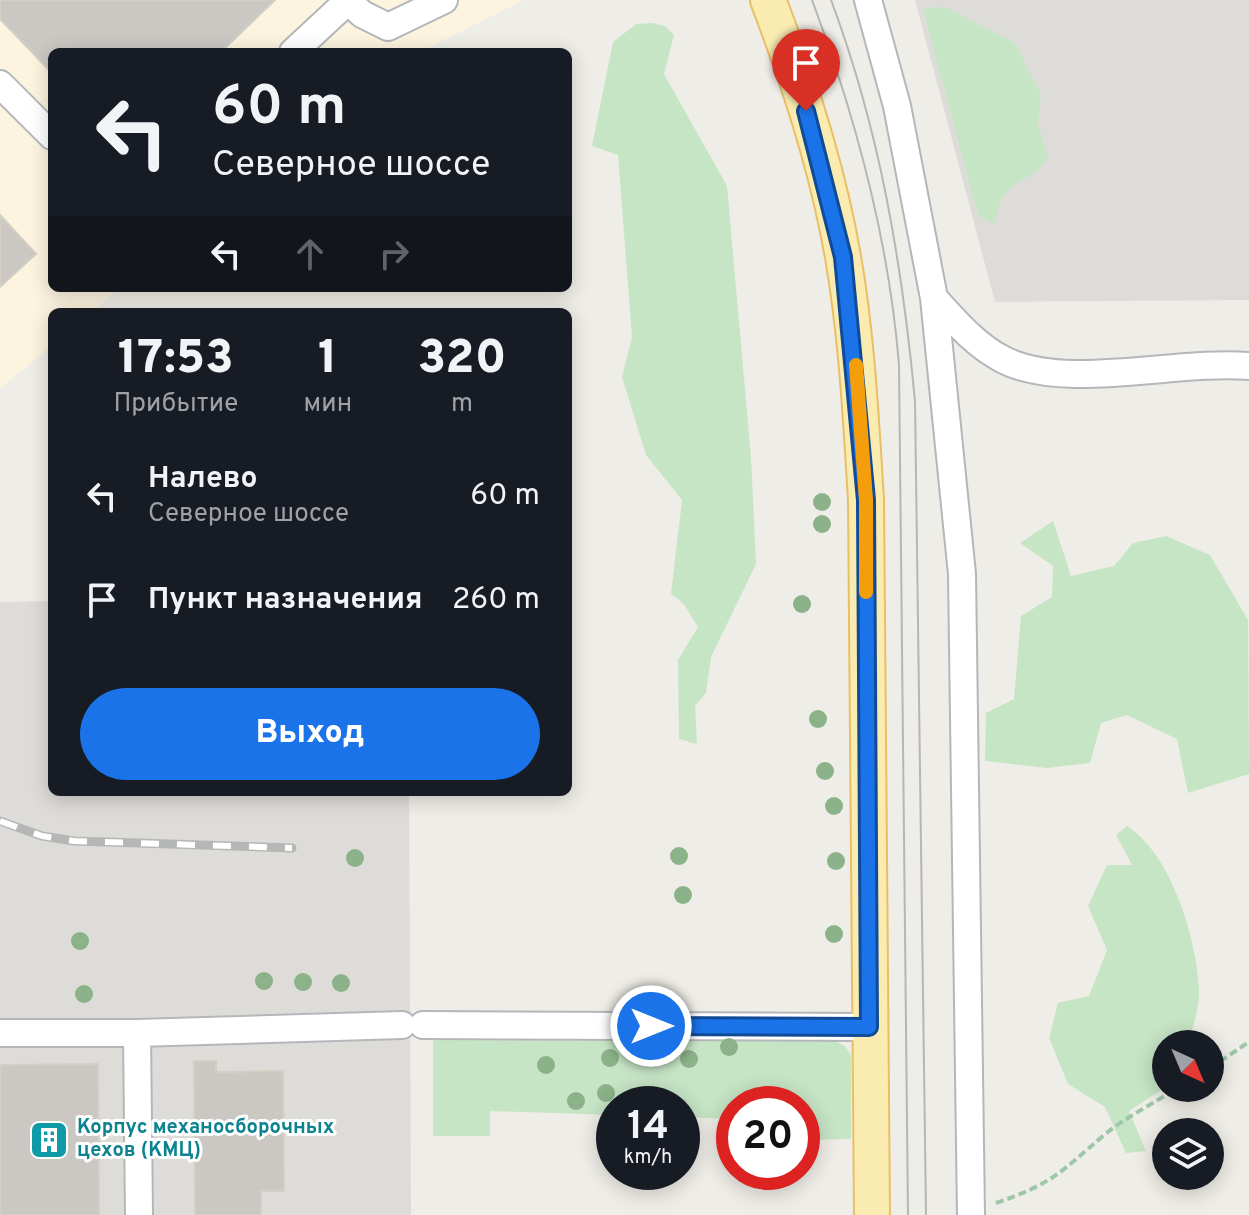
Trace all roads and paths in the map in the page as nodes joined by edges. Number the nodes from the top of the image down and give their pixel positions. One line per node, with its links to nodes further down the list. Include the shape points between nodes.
1 (348, 0): 2 (lane, via 388,27); 5 (lane)
2 (444, 0)
3 (768, 0): 10 (main road, via 829,195 853,332 866,500)
4 (868, 0): 8 (lane, via 897,106)
5 (297, 48)
6 (0, 84): 7 (lane)
7 (48, 132)
8 (934, 298): 9 (lane, via 980,343 1029,370 1057,375 1174,365); 16 (lane, via 962,574)
9 (1249, 366)
10 (869, 1027): 12 (lane, via 412,1025); 18 (main road)
11 (0, 1033): 12 (lane)
12 (137, 1033): 17 (lane)
13 (1249, 1042): 14 (path)
14 (1224, 1059)
15 (1156, 1102): 16 (path, via 1106,1133 1040,1188)
16 (971, 1213)
17 (139, 1215)
18 (872, 1215)

